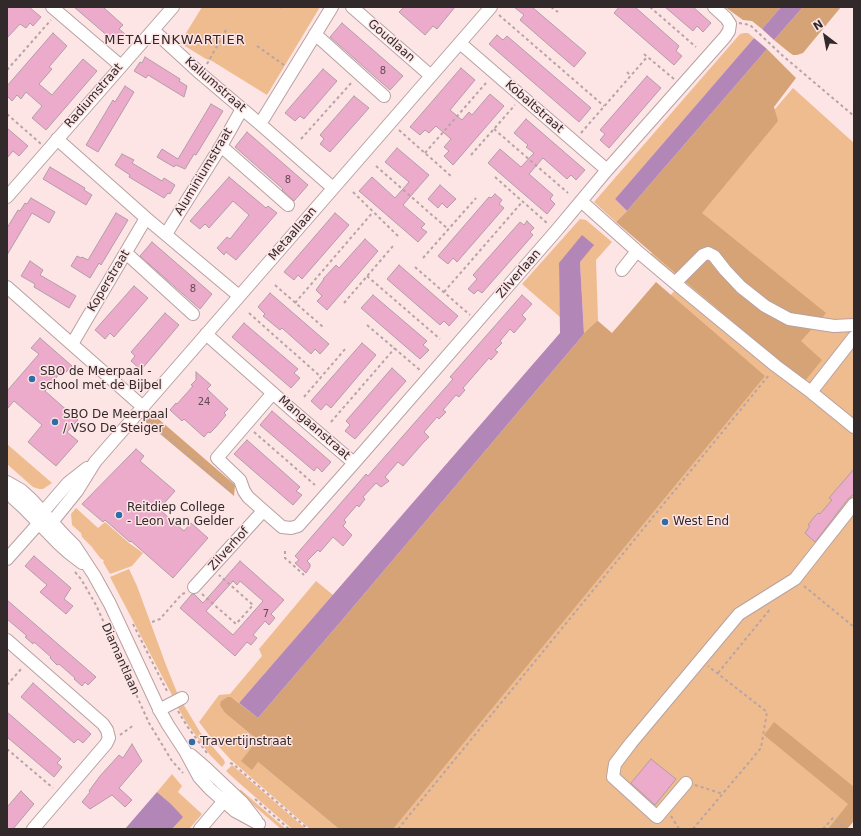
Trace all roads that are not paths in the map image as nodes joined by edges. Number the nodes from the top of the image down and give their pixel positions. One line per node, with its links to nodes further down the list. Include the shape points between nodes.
1 (173, 7): 7 (street, Radiumstraat)
2 (332, 7): 8 (street)
3 (352, 7): 11 (street, Goudlaan)
4 (714, 7): 17 (street, Zilverlaan, via 730,24 729,31)
5 (55, 10): 10 (street)
6 (495, 11): 9 (street, Metaallaan)
7 (153, 30): 10 (street, Radiumstraat); 13 (street, Kaliumstraat)
8 (315, 34): 12 (street); 14 (street)
9 (460, 43): 11 (street, Metaallaan); 17 (street, Kobaltstraat)
10 (121, 66): 15 (street, Radiumstraat)
11 (431, 76): 18 (street, Metaallaan)
12 (384, 96)
13 (242, 109): 14 (street, Kaliumstraat); 16 (street, Aluminiumstraat)
14 (260, 124): 18 (street, Kaliumstraat)
15 (57, 139): 19 (street, Radiumstraat); 22 (street)
16 (221, 146): 21 (street); 23 (street, Aluminiumstraat)
17 (608, 170): 20 (street, Zilverlaan)
18 (333, 188): 29 (street, Metaallaan)
19 (7, 197)
20 (581, 201): 24 (street); 40 (street, Zilverlaan)
21 (288, 205)
22 (146, 218): 23 (street); 25 (street, Koperstraat)
23 (166, 234): 29 (street)
24 (637, 251): 26 (street); 27 (street)
25 (126, 253): 30 (street); 34 (street, Koperstraat)
26 (622, 270)
27 (675, 283): 31 (street, via 708,253 714,256 741,287 765,306 789,319 834,326); 35 (street)
28 (7, 287): 34 (street)
29 (239, 296): 32 (street, Metaallaan)
30 (193, 314)
31 (854, 325)
32 (206, 334): 36 (street, Mangaanstraat); 37 (street, Metaallaan)
33 (854, 337): 35 (street)
34 (72, 344): 37 (street)
35 (811, 392): 38 (street)
36 (274, 393): 40 (street, Mangaanstraat); 44 (street, Mangaanstraat, via 217,458 240,480 248,497)
37 (144, 412): 39 (street, Metaallaan)
38 (854, 427)
39 (95, 462): 45 (street, Metaallaan, via 68,483); 46 (street, Metaallaan, via 77,491)
40 (354, 463): 47 (street, Zilverlaan, via 298,526)
41 (7, 482): 45 (street, Diamantlaan, via 32,500)
42 (7, 490): 45 (street, Diamantlaan, via 13,498)
43 (854, 504): 54 (street, via 795,579 739,614 615,764 613,777 656,817)
44 (263, 511): 47 (street, Mangaanstraat); 50 (street, Zilverhof)
45 (41, 518): 46 (street); 48 (street, Metaallaan); 49 (street, Diamantlaan, via 69,553)
46 (52, 522): 49 (street, Diamantlaan, via 75,546)
47 (282, 527)
48 (7, 559)
49 (88, 567): 53 (street, Diamantlaan, via 110,604)
50 (194, 587)
51 (7, 640): 57 (street, via 107,730 106,744)
52 (182, 698): 53 (street)
53 (159, 710): 55 (street, Diamantlaan, via 199,777)
54 (686, 783)
55 (228, 797): 56 (street, Diamantlaan, via 235,811); 58 (street)
56 (262, 827)
57 (33, 829)
58 (200, 829)

